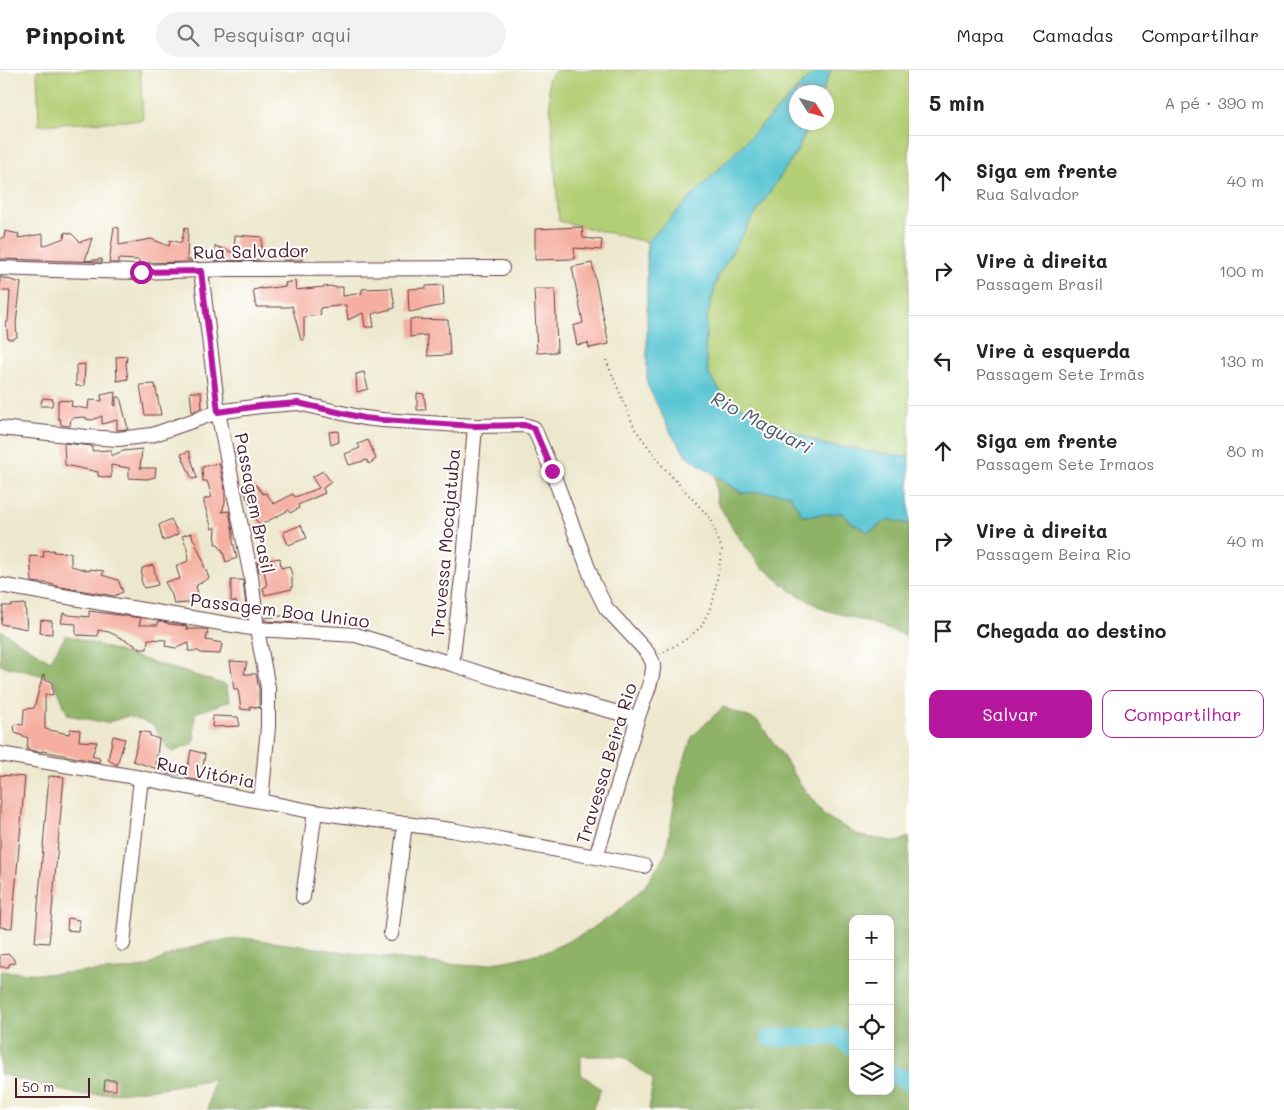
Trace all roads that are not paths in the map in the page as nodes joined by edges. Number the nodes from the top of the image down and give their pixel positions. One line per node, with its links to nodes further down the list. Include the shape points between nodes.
1 (0, 268): 3 (street, Rua Salvador)
2 (502, 268): 3 (street, Rua Salvador)
3 (201, 271): 4 (street, Passagem Brasil)
4 (218, 412): 5 (street, via 298,403 364,418); 6 (street, via 152,435 118,439); 8 (street, Passagem Brasil, via 251,576)
5 (475, 426): 9 (street, Travessa Mocajatuba); 10 (street, Travessa Beira Rio, via 524,425 534,428 606,608 651,658 654,666)
6 (0, 428)
7 (0, 585): 8 (street, Passagem Boa Uniao)
8 (257, 629): 9 (street, Passagem Boa Uniao, via 356,635); 13 (street, Passagem Brasil, via 268,688)
9 (452, 664): 10 (street, Passagem Boa Uniao, via 516,686)
10 (637, 718): 16 (street, Travessa Beira Rio)
11 (0, 754): 12 (street, Rua Vitória)
12 (141, 778): 13 (street, Rua Vitória); 20 (street)
13 (261, 801): 14 (street, Rua Vitória)
14 (315, 812): 15 (street, Rua Vitória); 18 (street)
15 (405, 824): 16 (street, Rua Vitória); 19 (street)
16 (596, 858): 17 (street, Rua Vitória)
17 (644, 866)
18 (303, 896)
19 (391, 934)
20 (123, 944)

